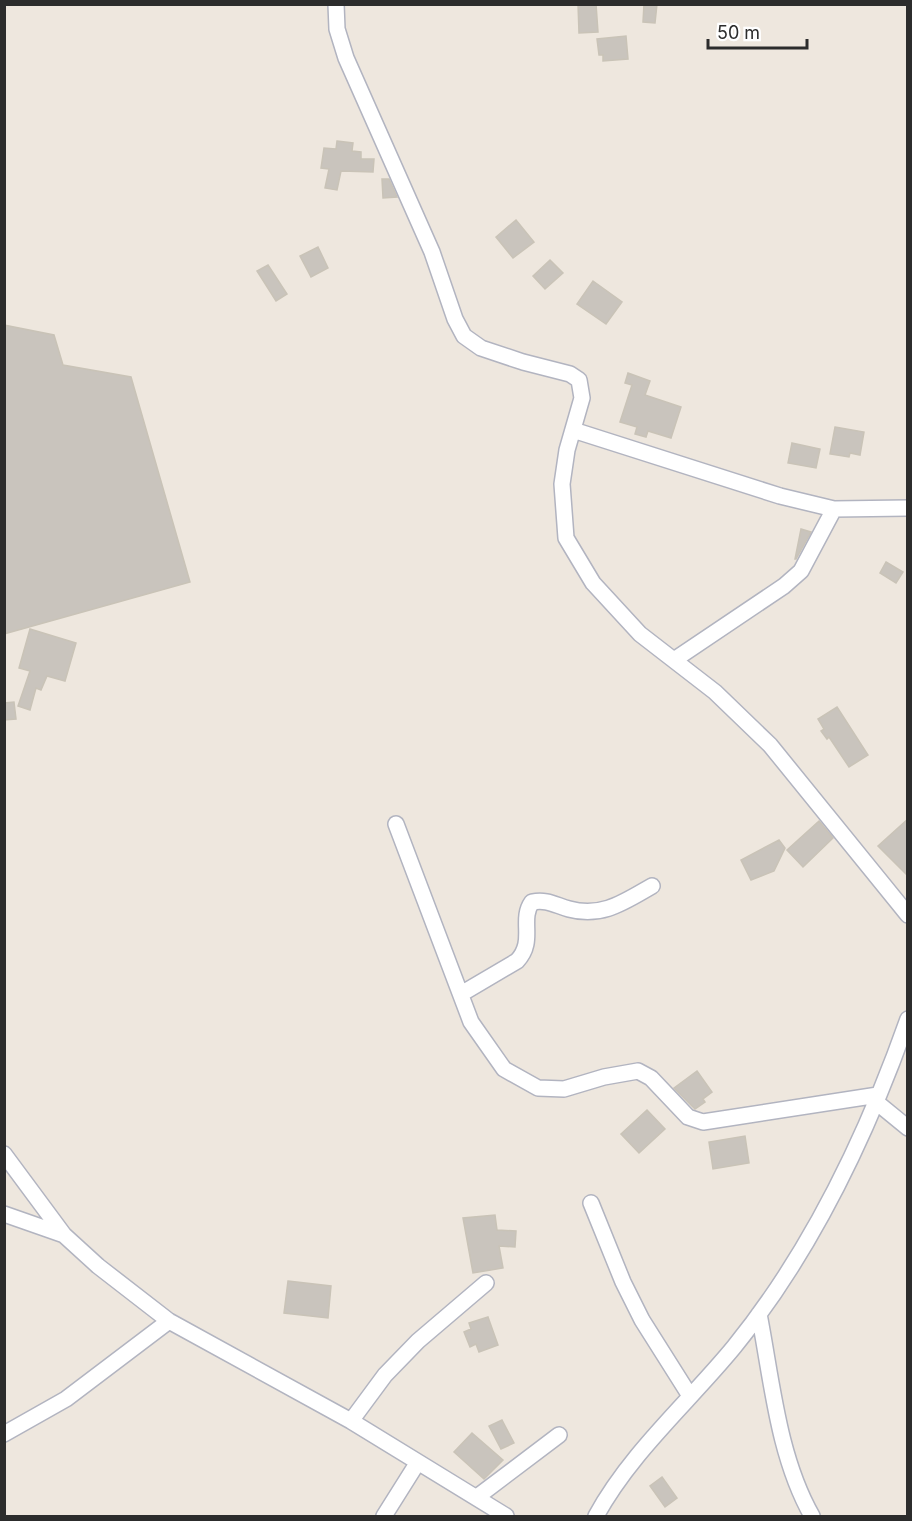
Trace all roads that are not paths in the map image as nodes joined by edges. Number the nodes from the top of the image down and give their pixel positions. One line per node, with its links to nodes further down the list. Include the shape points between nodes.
1 (336, 4): 2 (street, via 337,29 346,58 432,252 464,336 481,348 579,380 582,398)
2 (573, 430): 4 (street, via 780,496); 5 (street, via 562,484 566,538 593,584 640,634)
3 (908, 508): 4 (street)
4 (834, 509): 5 (street, via 801,571)
5 (674, 660): 8 (street, via 715,692 770,745)
6 (396, 824): 9 (street)
7 (652, 886): 9 (street, via 607,911 588,913 549,902 532,902 528,908 524,953)
8 (908, 915)
9 (461, 994): 11 (street, via 471,1022 504,1069 538,1088 564,1089 638,1071 651,1078 688,1117 703,1122)
10 (907, 1020): 11 (street)
11 (877, 1098): 12 (street); 18 (street, via 827,1205)
12 (908, 1128)
13 (4, 1154): 16 (street)
14 (591, 1203): 20 (street, via 642,1320)
15 (4, 1214): 16 (street)
16 (64, 1235): 19 (street)
17 (486, 1283): 21 (street, via 418,1341)
18 (759, 1314): 20 (street); 29 (street, via 787,1455 799,1493)
19 (169, 1321): 21 (street); 22 (street, via 66,1399)
20 (690, 1396): 28 (street, via 628,1469)
21 (351, 1421): 24 (street)
22 (4, 1434)
23 (559, 1435): 25 (street)
24 (418, 1462): 25 (street); 26 (street)
25 (477, 1497): 27 (street)
26 (384, 1516)
27 (506, 1516)
28 (596, 1516)
29 (812, 1516)

